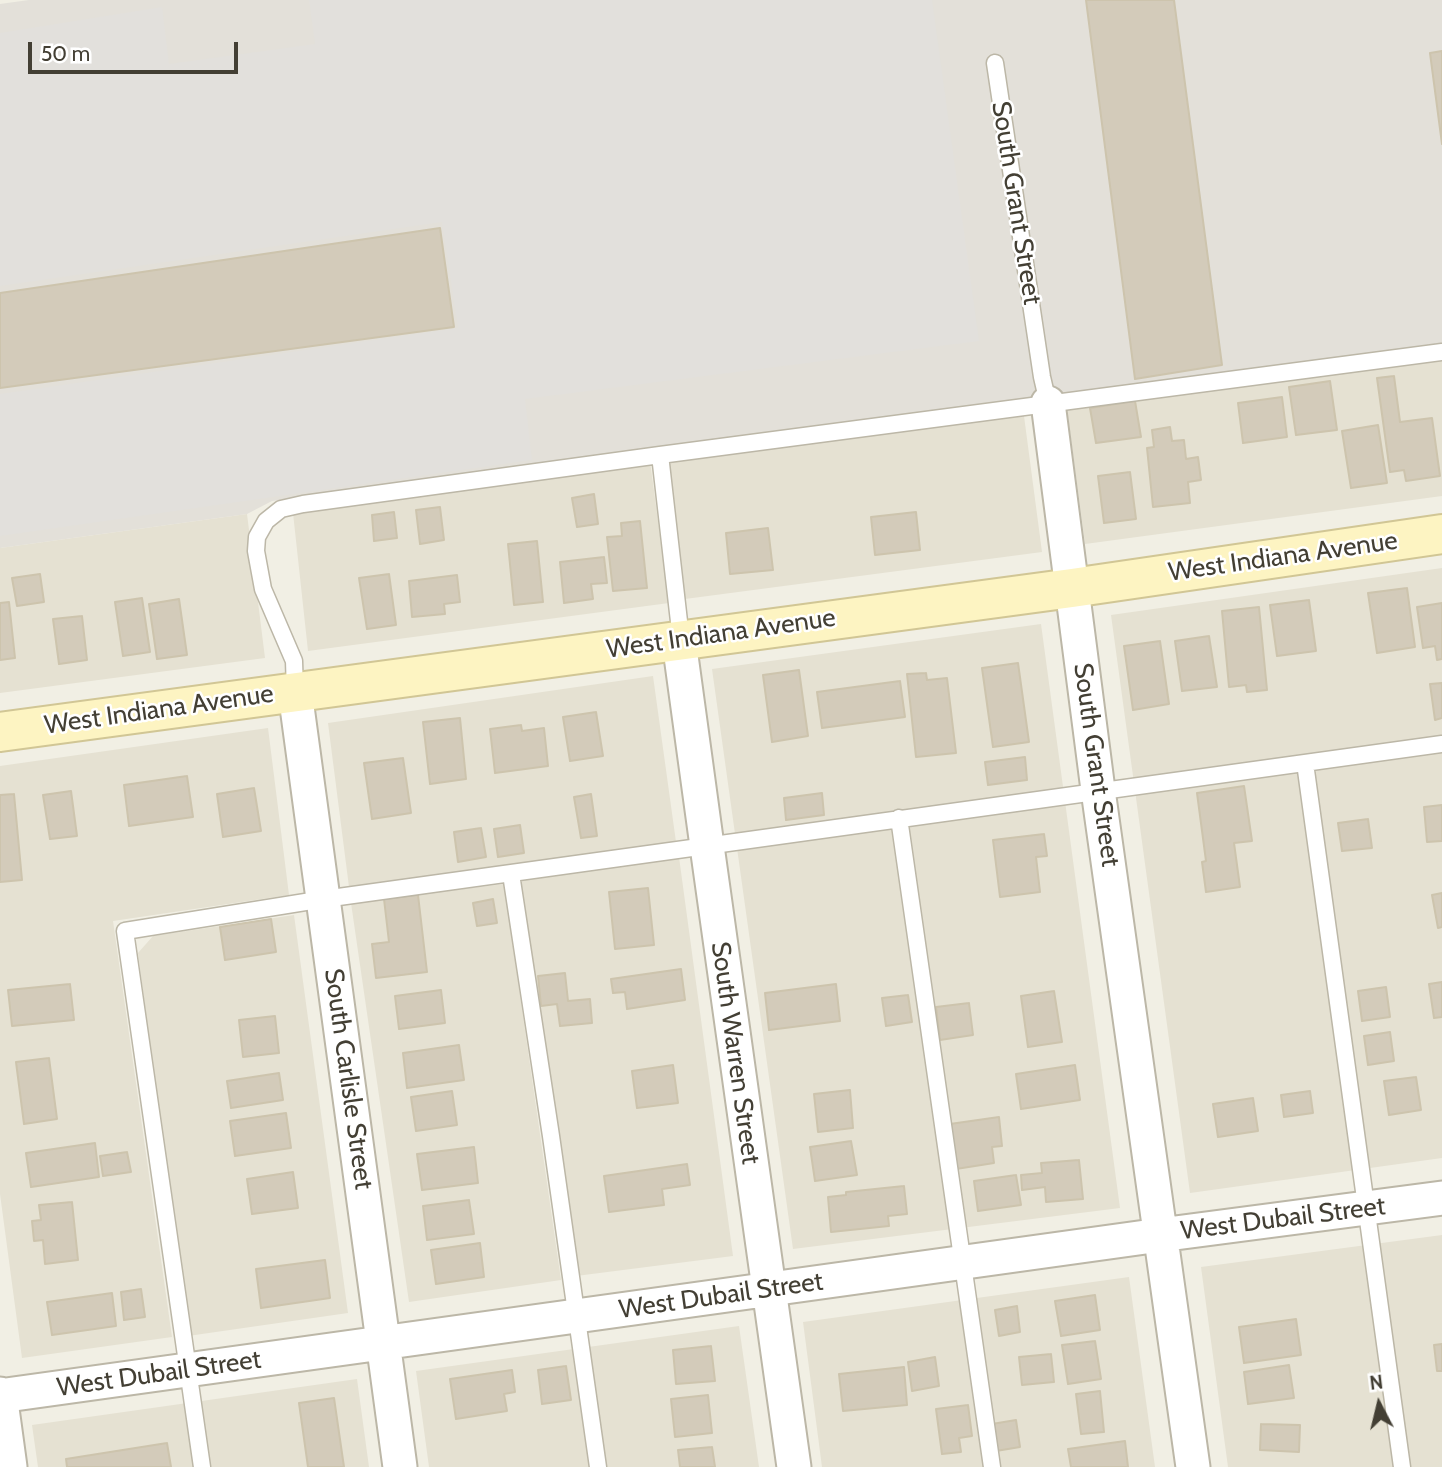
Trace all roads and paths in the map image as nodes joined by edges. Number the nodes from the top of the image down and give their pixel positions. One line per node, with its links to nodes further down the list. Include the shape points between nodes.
1 (995, 63): 3 (lane, South Grant Street)
2 (1442, 352): 3 (lane)
3 (1048, 403): 4 (lane); 6 (street, South Grant Street)
4 (660, 455): 7 (lane); 8 (lane, via 281,509 266,521 256,551 263,589 294,661)
5 (1442, 534): 6 (street, West Indiana Avenue)
6 (1072, 587): 7 (street, West Indiana Avenue); 12 (street, South Grant Street)
7 (681, 639): 8 (street, West Indiana Avenue); 14 (street, South Warren Street)
8 (295, 692): 9 (street, West Indiana Avenue); 16 (street, South Carlisle Street)
9 (0, 732)
10 (1442, 744): 11 (lane)
11 (1305, 763): 12 (lane); 18 (lane)
12 (1098, 790): 13 (lane); 19 (street, South Grant Street)
13 (899, 818): 14 (lane); 20 (lane)
14 (707, 846): 15 (lane); 21 (street, South Warren Street)
15 (511, 874): 16 (lane); 22 (lane)
16 (324, 899): 23 (street, South Carlisle Street); 24 (lane, via 125,931)
17 (1442, 1198): 18 (street, West Dubail Street)
18 (1366, 1208): 19 (street, West Dubail Street); 33 (lane)
19 (1160, 1235): 20 (street, West Dubail Street); 32 (street, South Grant Street)
20 (963, 1263): 21 (street, West Dubail Street); 31 (lane)
21 (768, 1290): 22 (street, West Dubail Street); 30 (street, South Warren Street)
22 (576, 1315): 23 (street, West Dubail Street); 29 (lane)
23 (383, 1342): 24 (street, West Dubail Street); 28 (street, South Carlisle Street)
24 (189, 1370): 25 (street, West Dubail Street); 27 (lane)
25 (0, 1395): 26 (street)
26 (10, 1467)
27 (202, 1467)
28 (400, 1467)
29 (598, 1467)
30 (794, 1467)
31 (992, 1467)
32 (1193, 1467)
33 (1402, 1467)

